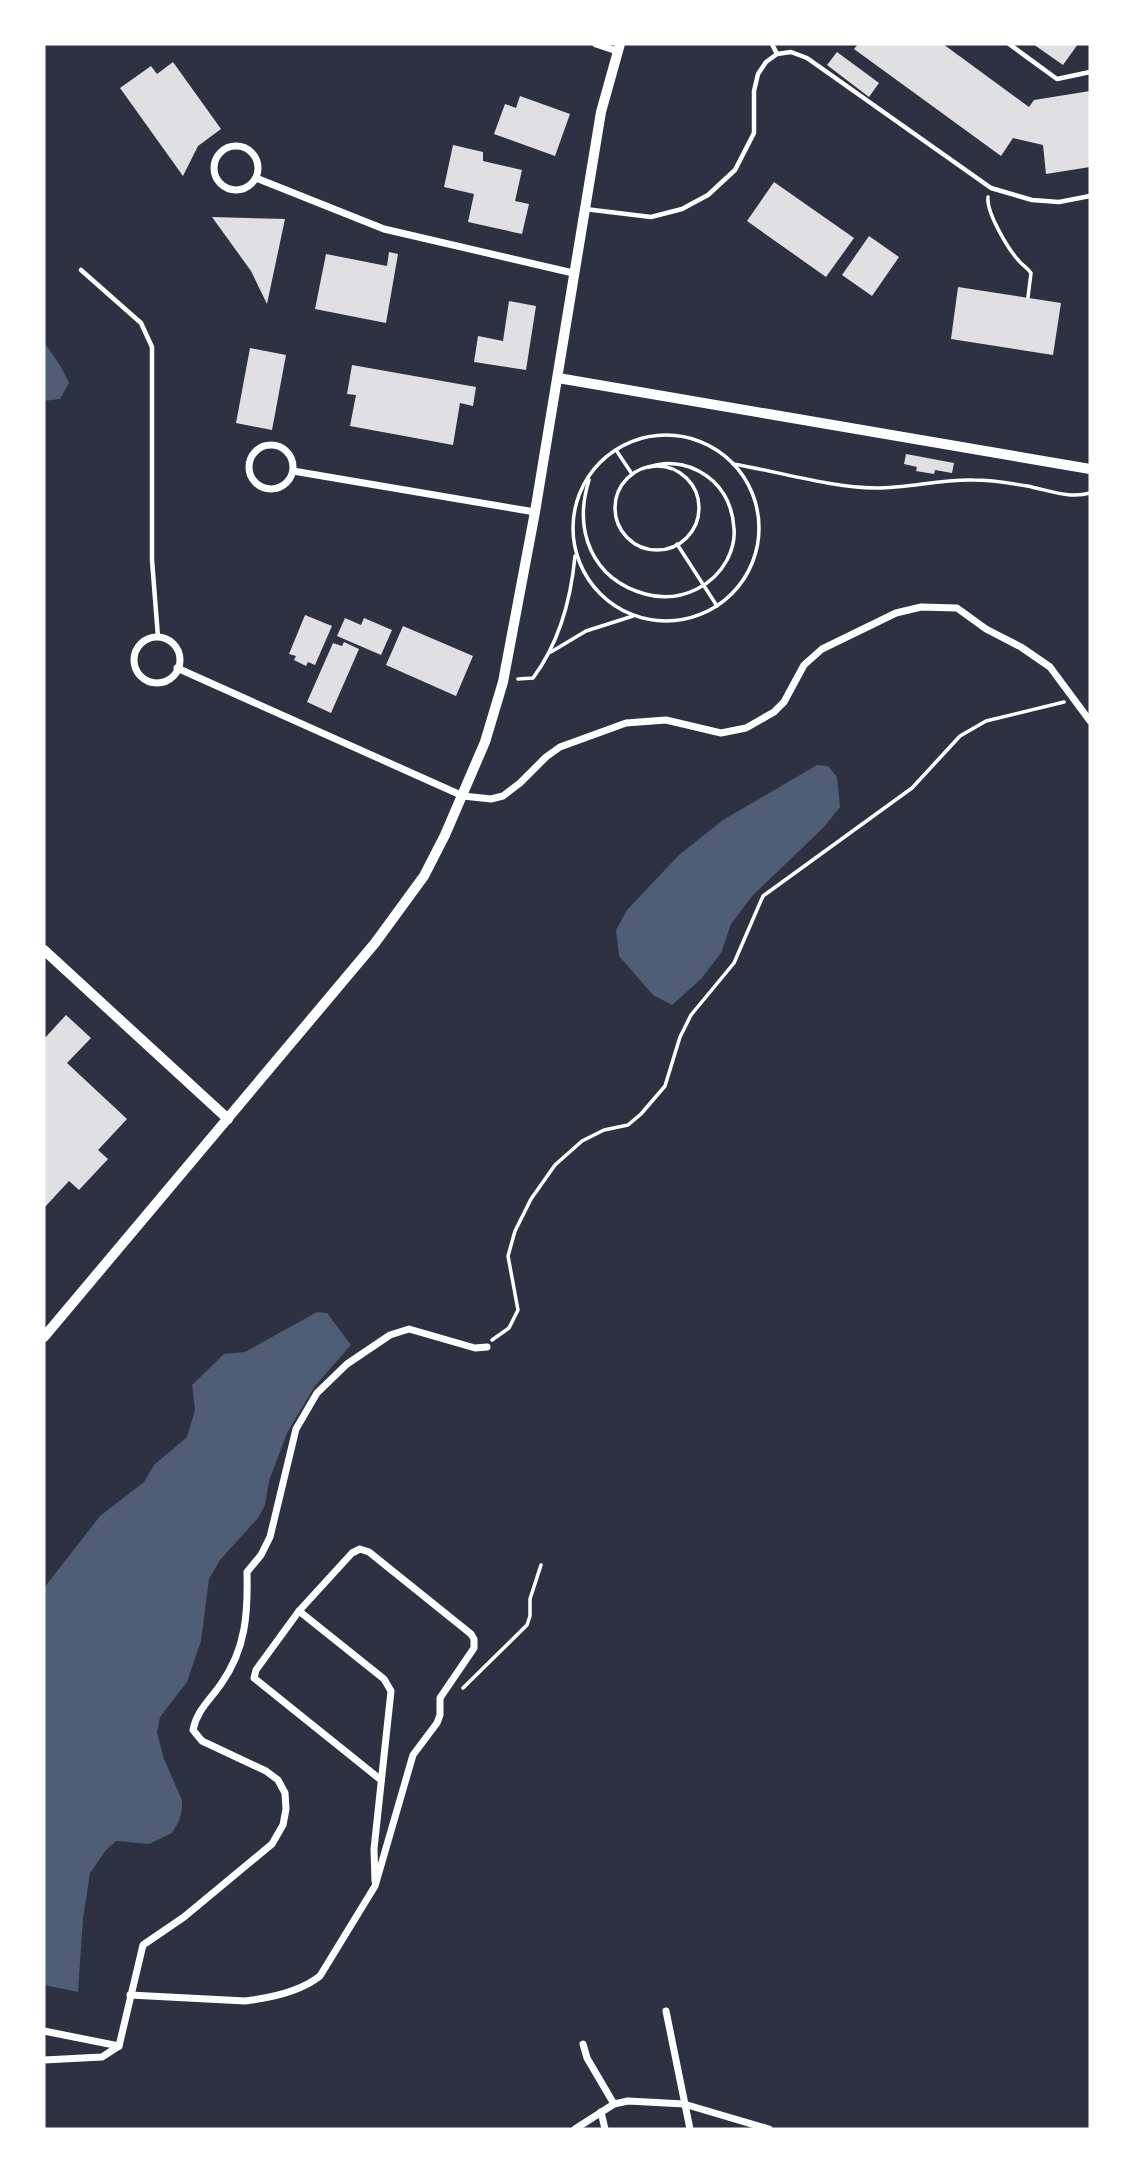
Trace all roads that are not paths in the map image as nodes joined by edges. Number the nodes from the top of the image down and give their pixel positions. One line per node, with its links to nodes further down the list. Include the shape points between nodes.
1 (596, 44): 4 (street)
2 (772, 44): 5 (lane)
3 (1009, 44): 6 (lane, via 1057,79)
4 (619, 47): 9 (street, via 601,112)
5 (778, 54): 8 (lane, via 791,52 807,58 991,188 1046,201); 9 (lane, via 758,74 754,133 735,170 708,195 682,209 651,217)
6 (1090, 72)
7 (256, 178): 7 (street, via 241,190 227,188 216,178 216,160 227,148 243,148 257,162); 11 (street, via 384,229)
8 (1090, 196)
9 (584, 209): 11 (street)
10 (81, 270): 16 (lane, via 141,323 152,347 152,561)
11 (573, 272): 12 (street)
12 (558, 378): 13 (street); 15 (street)
13 (1090, 469)
14 (293, 471): 14 (street, via 286,484 272,490 253,480 248,466 254,452 273,444 291,457); 15 (street)
15 (535, 512): 19 (street, via 503,682)
16 (158, 637): 17 (street, via 177,649); 17 (street, via 144,641 135,652 135,667 150,681 158,682 171,677)
17 (177, 668): 19 (street)
18 (1090, 721): 19 (street, via 1050,667 1021,647 957,608 921,607 896,612 822,649 804,665 784,702 746,728 720,733 666,720 626,723 560,747 503,796)
19 (463, 796): 21 (street, via 424,876 402,907)
20 (44, 950): 21 (street)
21 (228, 1119): 22 (street)
22 (44, 1337)
23 (487, 1347): 27 (street, via 475,1348 409,1329 390,1335 347,1364 317,1394 296,1429 270,1537 247,1572 243,1643 220,1686 201,1707 193,1730 202,1741 278,1780 285,1793 283,1825 255,1860 143,1945)
24 (299, 1611): 25 (street, via 390,1686); 25 (street, via 254,1678); 26 (street, via 352,1553 364,1550 474,1639 474,1648 440,1698 437,1723 413,1755)
25 (381, 1780): 26 (street, via 373,1849)
26 (375, 1886): 27 (street, via 312,1983 245,2001)
27 (130, 1995): 31 (street)
28 (666, 2011): 34 (street)
29 (44, 2031): 31 (street)
30 (583, 2044): 33 (street)
31 (119, 2046): 32 (street, via 103,2057)
32 (44, 2060)
33 (614, 2104): 34 (street); 35 (street)
34 (684, 2104): 38 (street); 39 (street)
35 (601, 2112): 36 (street); 37 (street)
36 (575, 2129)
37 (605, 2129)
38 (690, 2129)
39 (769, 2129)

